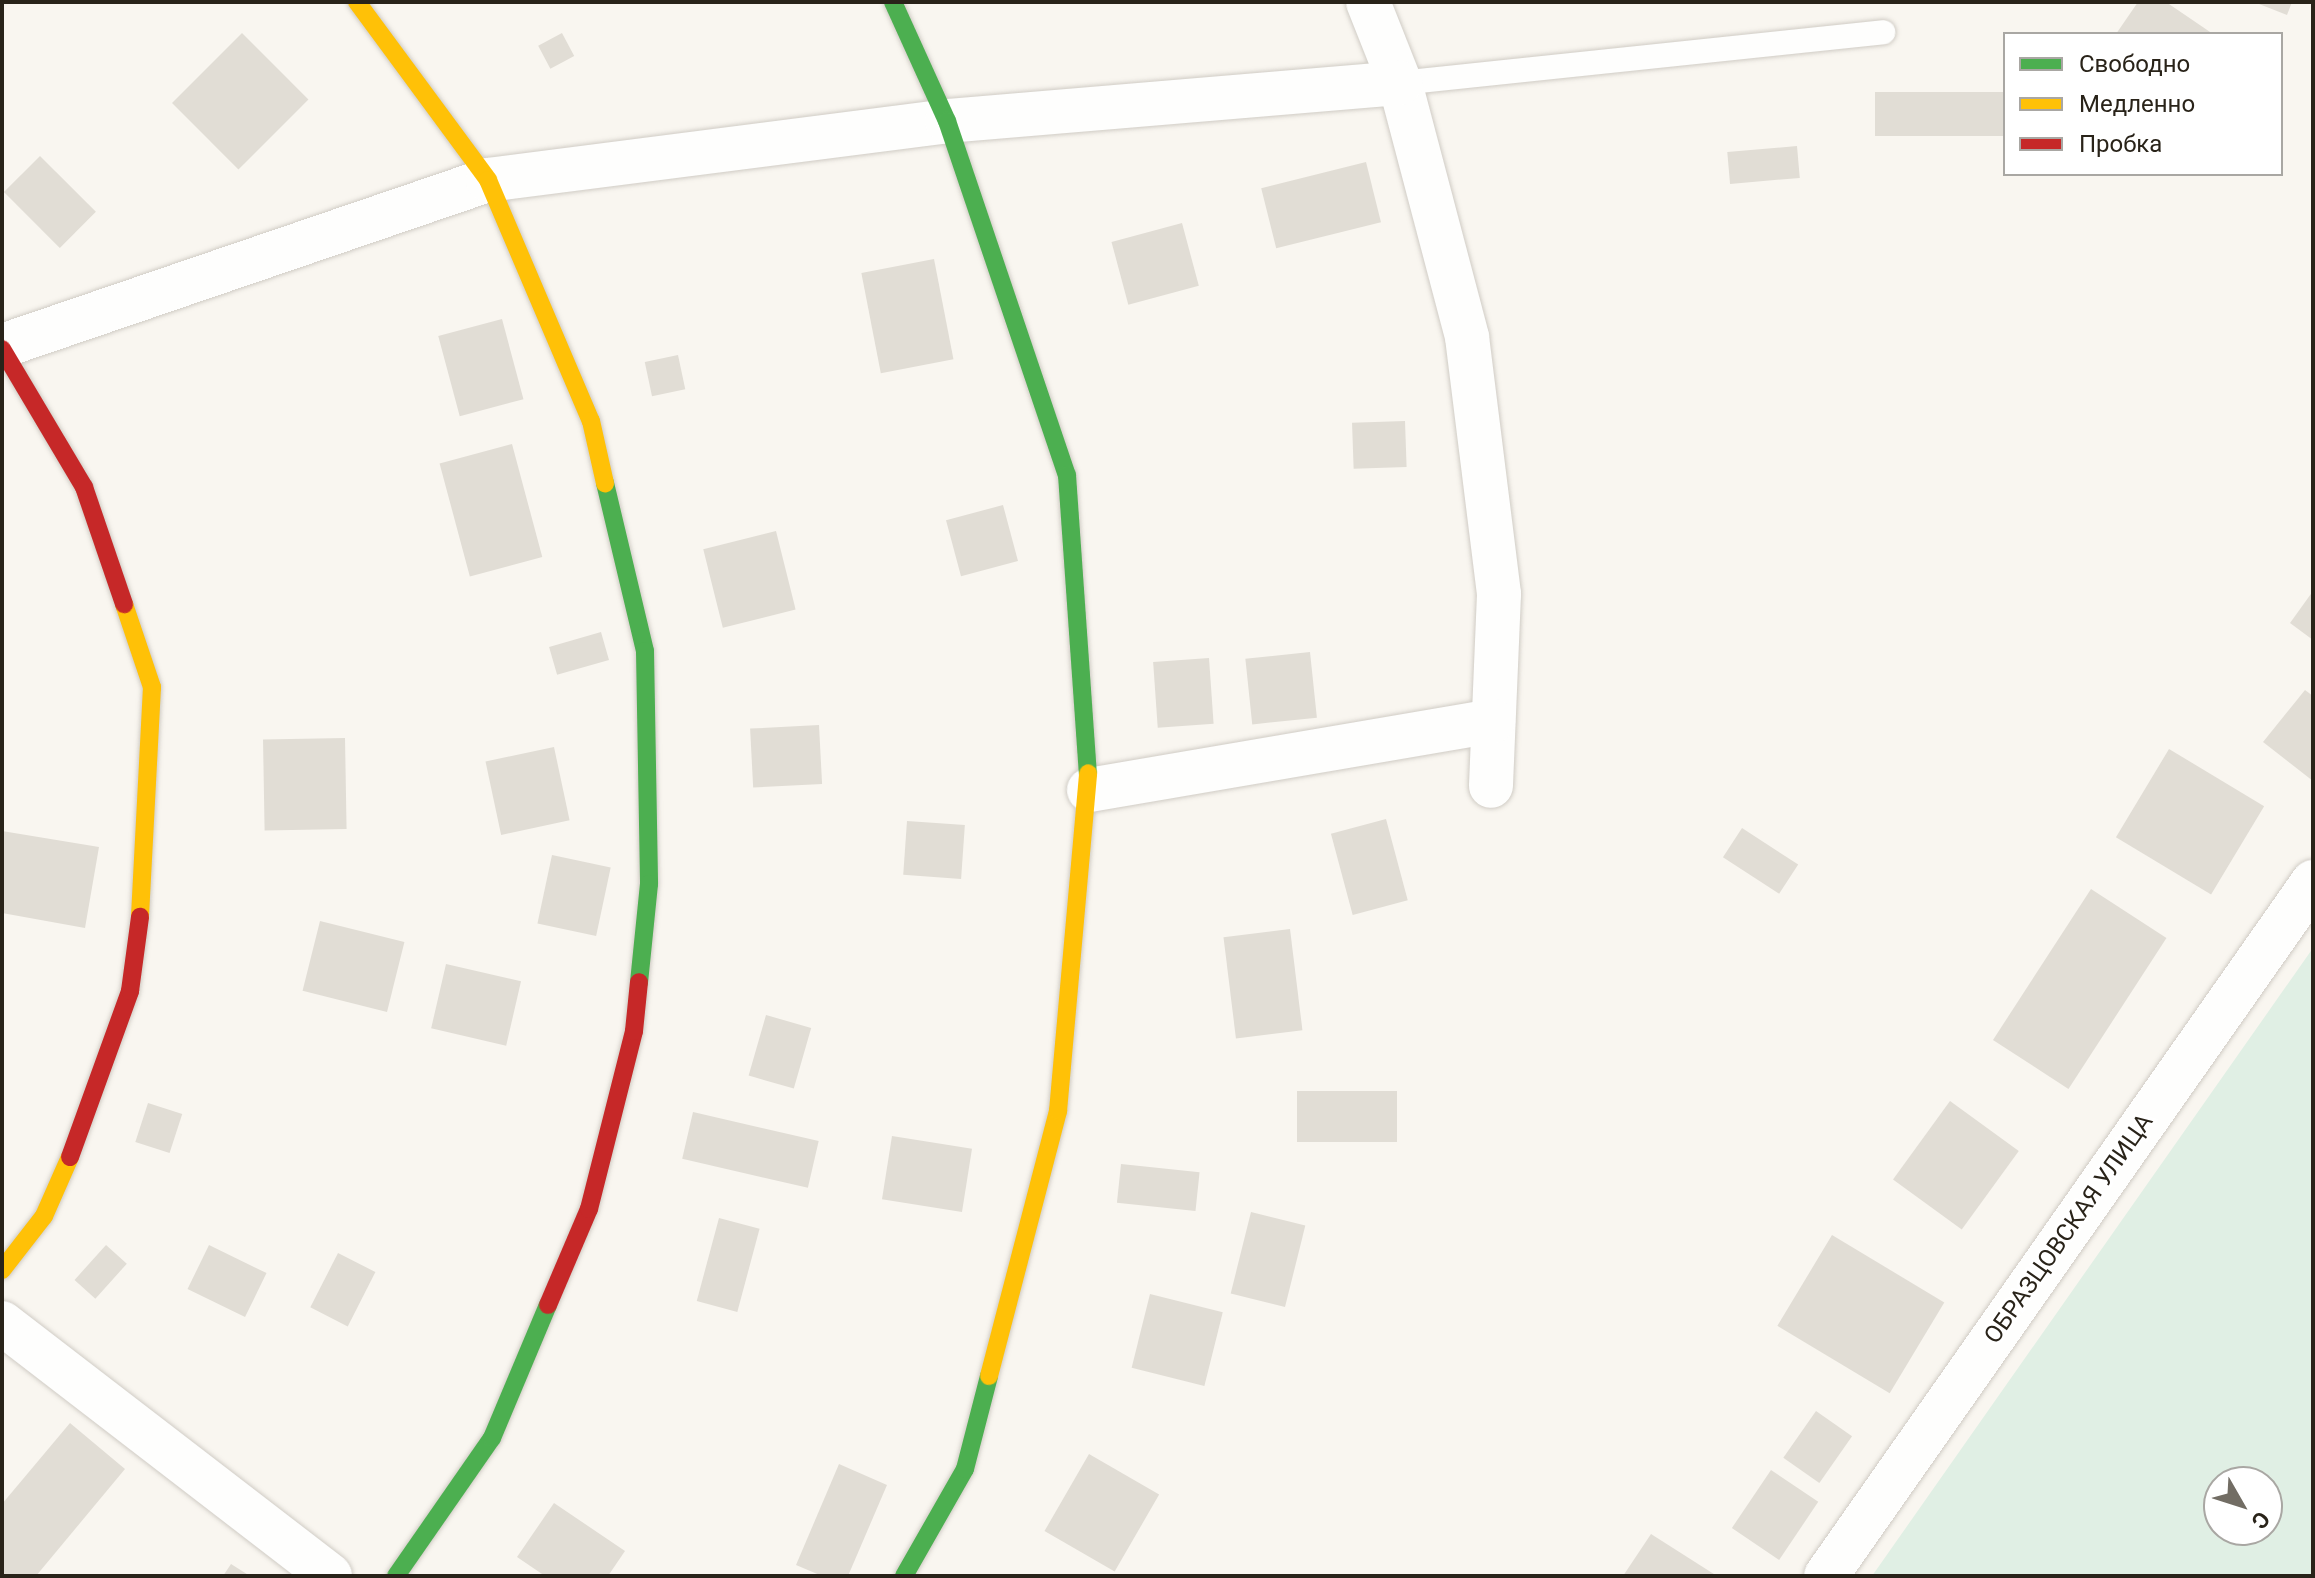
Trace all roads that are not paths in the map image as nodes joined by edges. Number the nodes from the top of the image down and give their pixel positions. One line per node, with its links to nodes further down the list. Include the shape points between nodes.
1 (357, 2): 7 (street)
2 (893, 2): 6 (street)
3 (1368, 2): 5 (street)
4 (1883, 32): 5 (lane)
5 (1400, 83): 6 (street); 9 (street, via 1467,337 1499,594)
6 (947, 121): 7 (street); 11 (street, via 1067,475)
7 (488, 180): 8 (street); 16 (street, via 591,421 645,651 649,884 634,1031 589,1209 492,1438)
8 (2, 347): 13 (street, via 84,487 152,687 149,853 130,991 87,1118 44,1216)
9 (1493, 721): 10 (street); 11 (street)
10 (1491, 786)
11 (1089, 790): 17 (street, via 1058,1111 965,1469)
12 (2305, 903): 18 (street, ОБРАЗЦОВСКАЯ УЛИЦА)
13 (2, 1270)
14 (2, 1323): 15 (street)
15 (330, 1576)
16 (396, 1576)
17 (904, 1576)
18 (1826, 1576)

